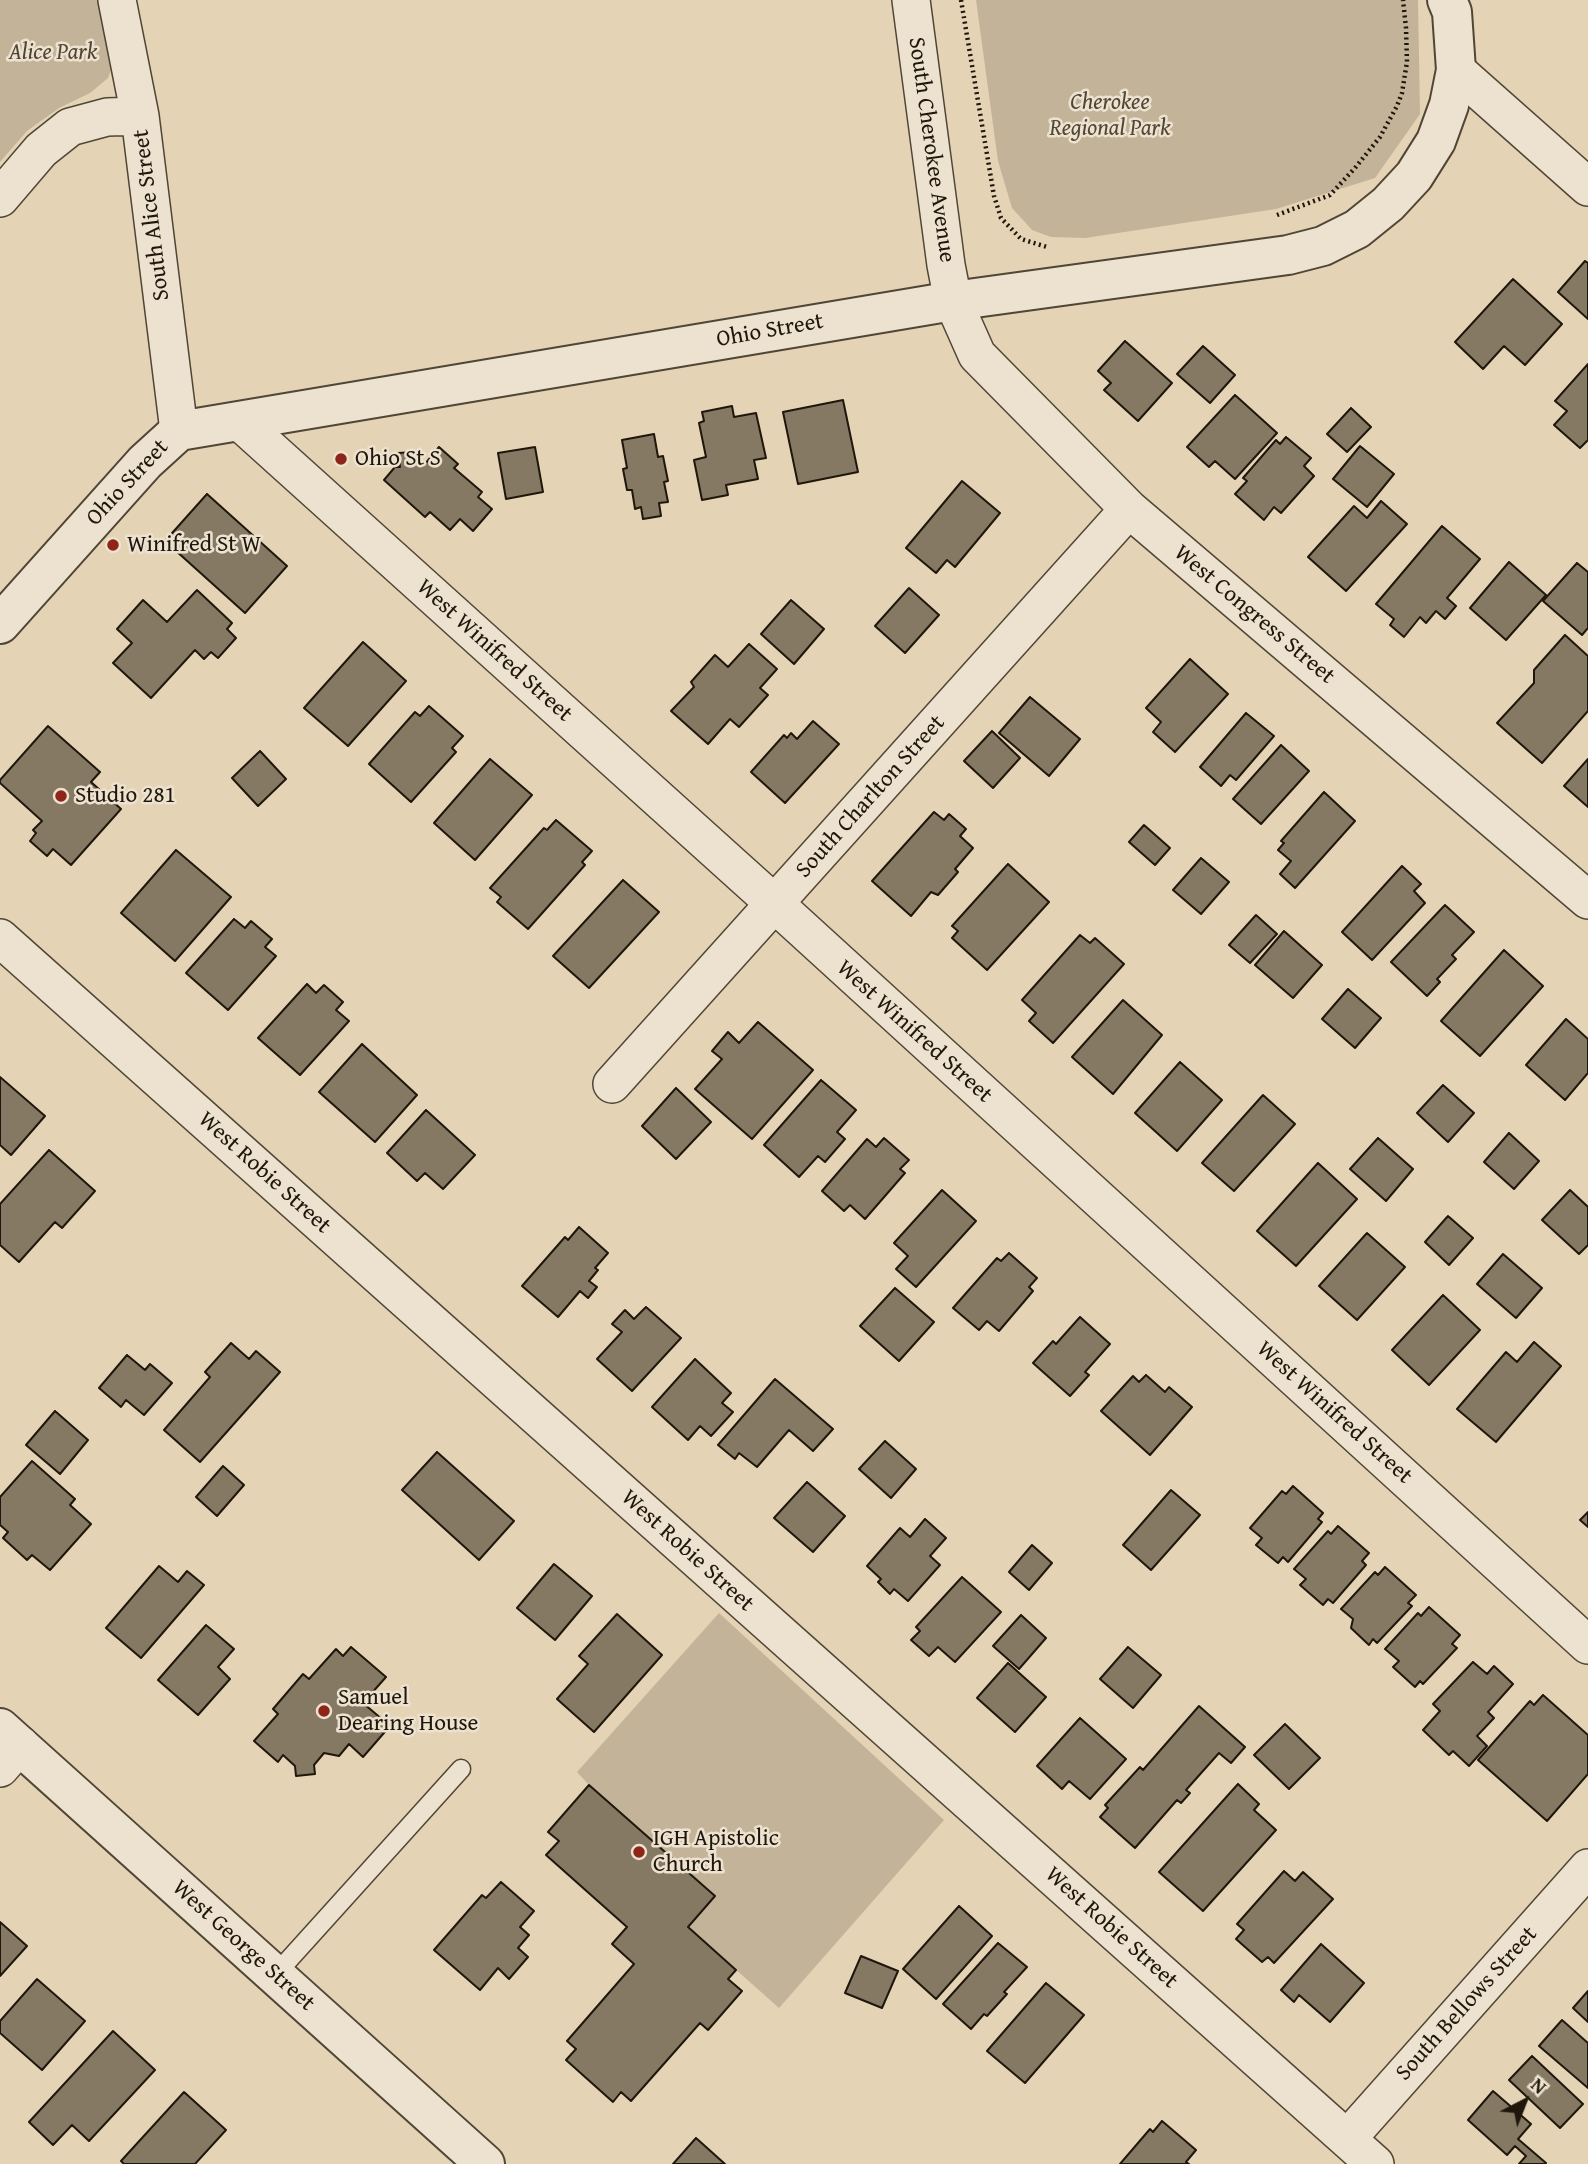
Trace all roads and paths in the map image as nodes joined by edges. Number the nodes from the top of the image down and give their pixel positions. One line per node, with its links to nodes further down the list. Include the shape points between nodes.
1 (117, 0): 7 (street, South Alice Street)
2 (911, 0): 12 (street, South Cherokee Avenue)
3 (961, 0): 11 (path, via 1001,218 1021,239)
4 (1403, 0): 10 (path, via 1407,62 1402,93 1380,137 1330,195)
5 (1447, 0): 6 (street, Ohio Street)
6 (1456, 70): 8 (street); 12 (street, Ohio Street, via 1436,141 1414,176 1357,229 1323,246 1288,255)
7 (140, 117): 9 (street, via 107,117 70,127 41,150); 14 (street, South Alice Street)
8 (1588, 187)
9 (0, 198)
10 (1267, 219)
11 (1048, 247)
12 (953, 301): 13 (street, Ohio Street); 15 (street, West Congress Street, via 977,355)
13 (239, 421): 14 (street, Ohio Street); 18 (street, West Winifred Street)
14 (179, 431): 16 (street, Ohio Street, via 145,462)
15 (1129, 509): 17 (street, West Congress Street); 18 (street, South Charlton Street)
16 (0, 624)
17 (1588, 900)
18 (775, 904): 20 (street, South Charlton Street); 21 (street, West Winifred Street)
19 (0, 938): 26 (street, West Robie Street)
20 (612, 1084)
21 (1588, 1645)
22 (7, 1747): 25 (street, West George Street)
23 (461, 1769): 25 (lane)
24 (1588, 1868): 26 (street, South Bellows Street)
25 (275, 1975): 27 (street, West George Street)
26 (1347, 2139): 28 (street, West Robie Street)
27 (485, 2164)
28 (1374, 2164)

